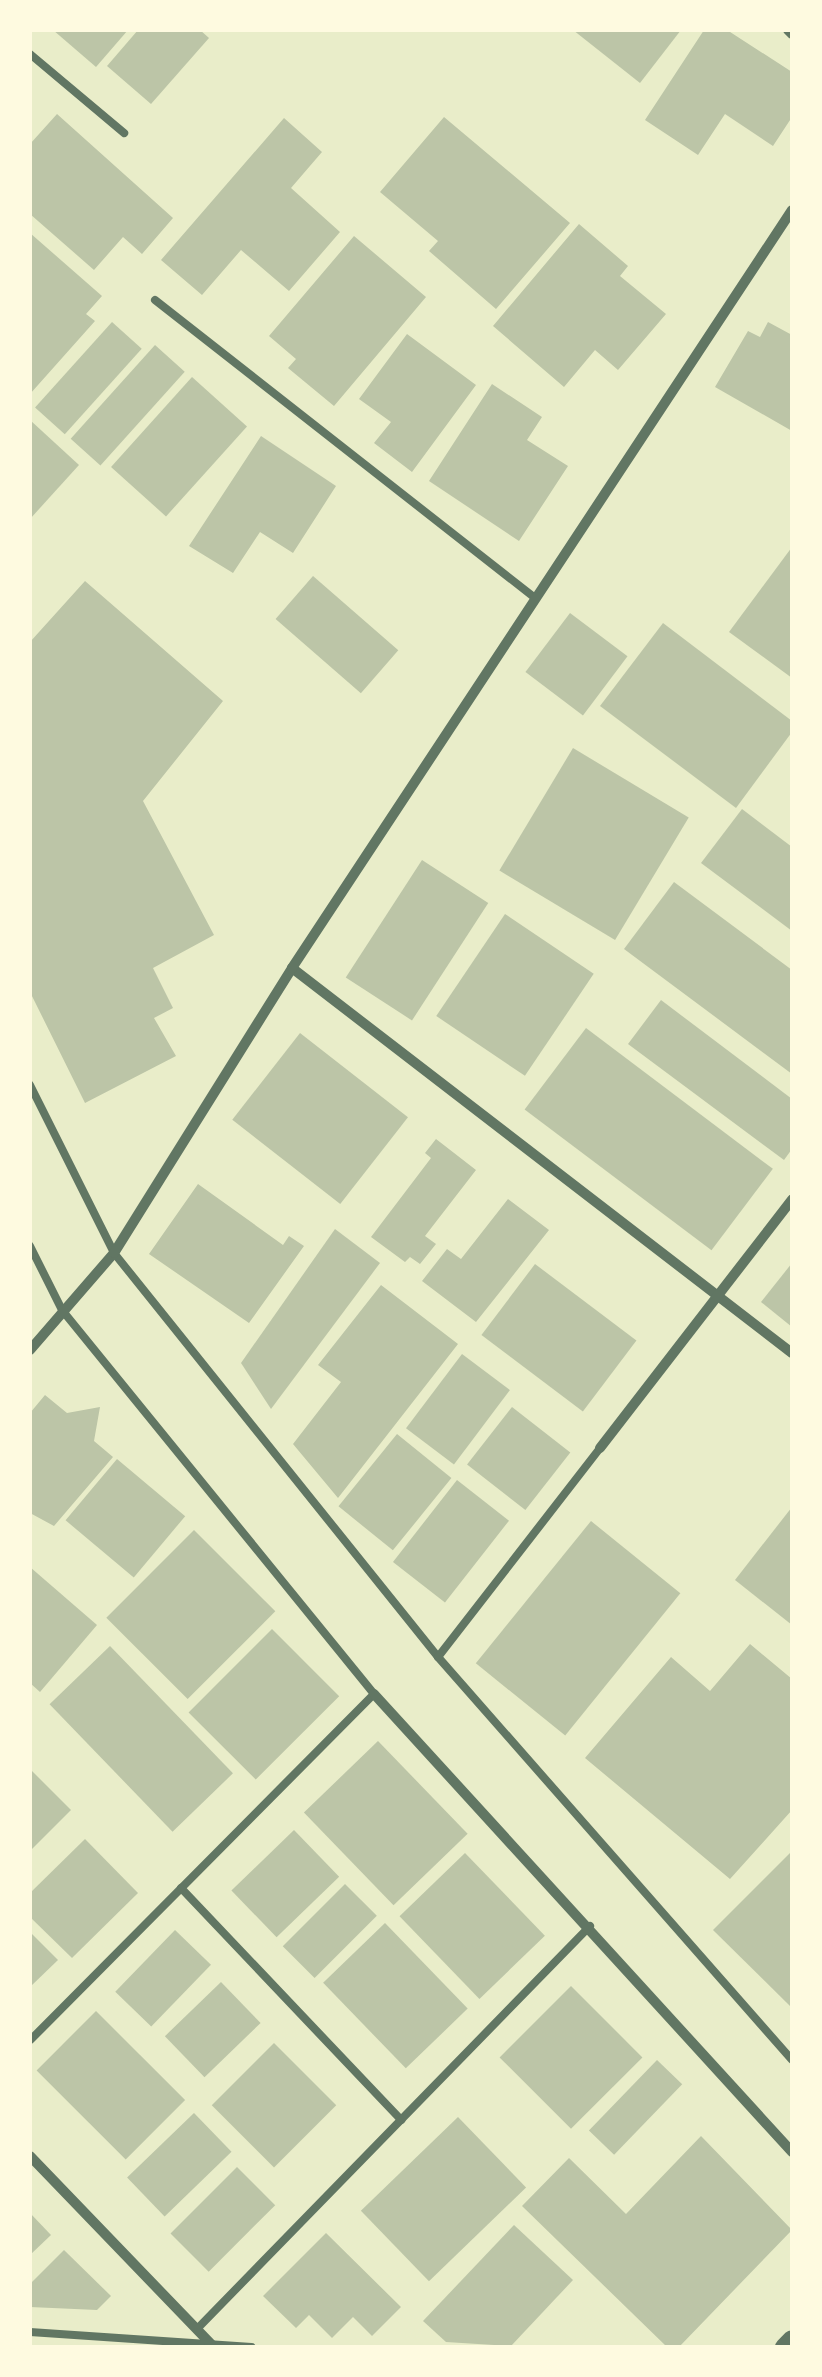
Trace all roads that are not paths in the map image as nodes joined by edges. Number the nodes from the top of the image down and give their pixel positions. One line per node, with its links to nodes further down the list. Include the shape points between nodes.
1 (30, 54): 2 (lane)
2 (124, 134)
3 (792, 210): 5 (street)
4 (154, 300): 5 (lane)
5 (536, 599): 6 (street)
6 (292, 968): 10 (street); 11 (street)
7 (30, 1085): 10 (lane)
8 (792, 1200): 11 (street)
9 (30, 1246): 12 (lane)
10 (114, 1253): 12 (street); 16 (lane)
11 (717, 1295): 14 (street); 15 (street)
12 (62, 1310): 13 (street); 17 (lane)
13 (30, 1350)
14 (792, 1353)
15 (600, 1448): 16 (lane)
16 (438, 1657): 21 (lane)
17 (374, 1694): 18 (lane); 19 (street)
18 (181, 1888): 20 (lane); 22 (lane)
19 (590, 1926): 22 (lane); 23 (street)
20 (30, 2040)
21 (792, 2060)
22 (401, 2120): 25 (lane)
23 (792, 2152)
24 (30, 2156): 25 (street)
25 (196, 2329): 28 (street)
26 (30, 2332): 28 (lane)
27 (792, 2339): 30 (street)
28 (211, 2344): 29 (lane)
29 (251, 2347)
30 (784, 2347)

